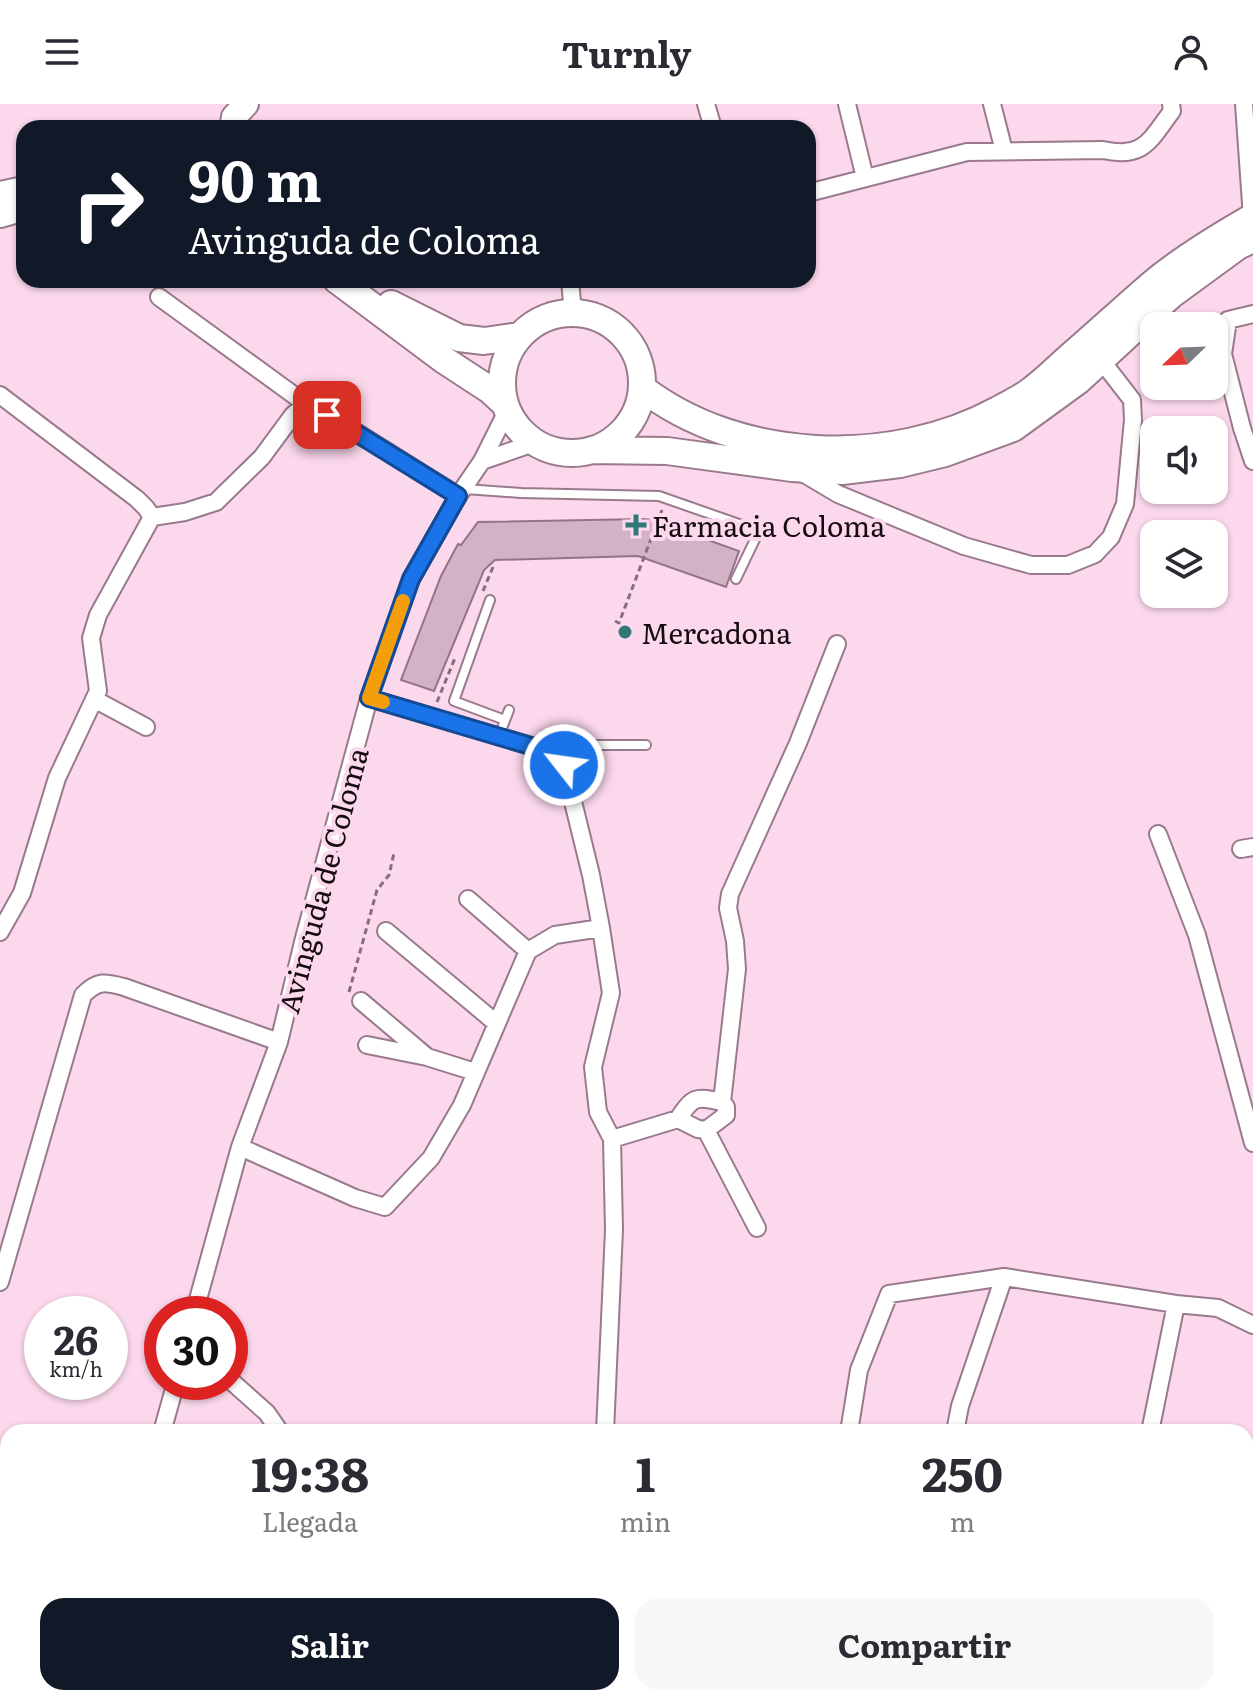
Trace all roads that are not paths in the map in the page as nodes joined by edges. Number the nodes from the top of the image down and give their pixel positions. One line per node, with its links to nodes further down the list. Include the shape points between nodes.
1 (246, 104): 6 (street)
2 (847, 104): 8 (street)
3 (992, 104): 7 (street)
4 (1171, 104): 7 (street, via 1172,111 1145,147 1121,154)
5 (1244, 104): 10 (street)
6 (233, 120)
7 (1004, 151): 8 (street, via 967,152)
8 (865, 178): 9 (street)
9 (816, 191)
10 (1253, 224): 18 (main road, via 1238,246 1171,295); 19 (main road, via 1209,241 1028,393 979,420 922,440 865,449 745,439 694,420)
11 (348, 288): 22 (main road)
12 (369, 288): 17 (main road, via 398,309 459,338)
13 (571, 288): 15 (street)
14 (159, 297): 21 (street)
15 (573, 313): 17 (main road, via 534,323); 19 (main road, via 595,317 623,336 640,365)
16 (1253, 314): 23 (street, via 1228,320 1223,354)
17 (519, 336): 22 (main road, via 506,357 501,380)
18 (1101, 360): 28 (main road, via 1013,428 945,453 842,471); 28 (street, via 1132,400 1125,504 1111,537 1095,554 1068,565 1031,565 964,546 838,494)
19 (642, 388): 25 (main road, via 627,427)
20 (0, 395): 30 (street, via 137,499)
21 (306, 404): 29 (street); 30 (street, via 216,502)
22 (506, 407): 24 (main road); 26 (street, Avinguda de Coloma)
23 (1248, 427): 27 (street)
24 (534, 443): 25 (main road, via 553,451); 26 (street)
25 (592, 450): 28 (main road, via 667,451)
26 (482, 461): 29 (street, Avinguda de Coloma)
27 (1253, 461)
28 (792, 468)
29 (461, 493): 31 (lane, via 666,498 759,531); 34 (street, Avinguda de Coloma, via 411,579)
30 (152, 517): 35 (street, via 98,615 91,638 98,691)
31 (736, 579)
32 (490, 600): 37 (lane, via 454,701)
33 (837, 644): 55 (street, via 730,894 737,969)
34 (369, 698): 39 (street); 51 (street, Avinguda de Coloma)
35 (94, 699): 38 (street); 44 (street, via 57,778 22,893)
36 (509, 710): 37 (lane)
37 (505, 720): 39 (lane)
38 (146, 727)
39 (499, 736): 41 (street)
40 (646, 745): 41 (lane, via 571,745)
41 (558, 758): 45 (street, via 572,795)
42 (1158, 834): 59 (street, via 1197,935)
43 (468, 899): 48 (street)
44 (6, 909): 47 (street)
45 (601, 928): 48 (street, via 555,935); 58 (street, via 611,993 593,1067 598,1112)
46 (386, 931): 50 (street)
47 (0, 932)
48 (528, 951): 50 (street)
49 (354, 1000): 53 (street)
50 (496, 1023): 54 (street)
51 (279, 1042): 60 (street, Avinguda de Coloma); 63 (street, via 124,987 94,985 83,995)
52 (367, 1045): 53 (street)
53 (427, 1057): 54 (street)
54 (475, 1072): 60 (street, via 431,1158 385,1207)
55 (722, 1102): 56 (street, via 697,1098); 57 (street, via 726,1115)
56 (678, 1119): 57 (street); 58 (street)
57 (706, 1130): 61 (street)
58 (612, 1139): 71 (street, via 614,1230)
59 (1253, 1143)
60 (240, 1147): 64 (street, Avinguda de Coloma)
61 (757, 1228)
62 (1004, 1277): 65 (street); 72 (street, via 889,1294 859,1370); 73 (street)
63 (0, 1282)
64 (199, 1296)
65 (1176, 1304): 66 (street, via 1218,1308); 74 (street)
66 (1253, 1325)
67 (248, 1396): 70 (street)
68 (171, 1400): 69 (street)
69 (164, 1424)
70 (275, 1424)
71 (605, 1424)
72 (850, 1424)
73 (957, 1424)
74 (1152, 1424)

